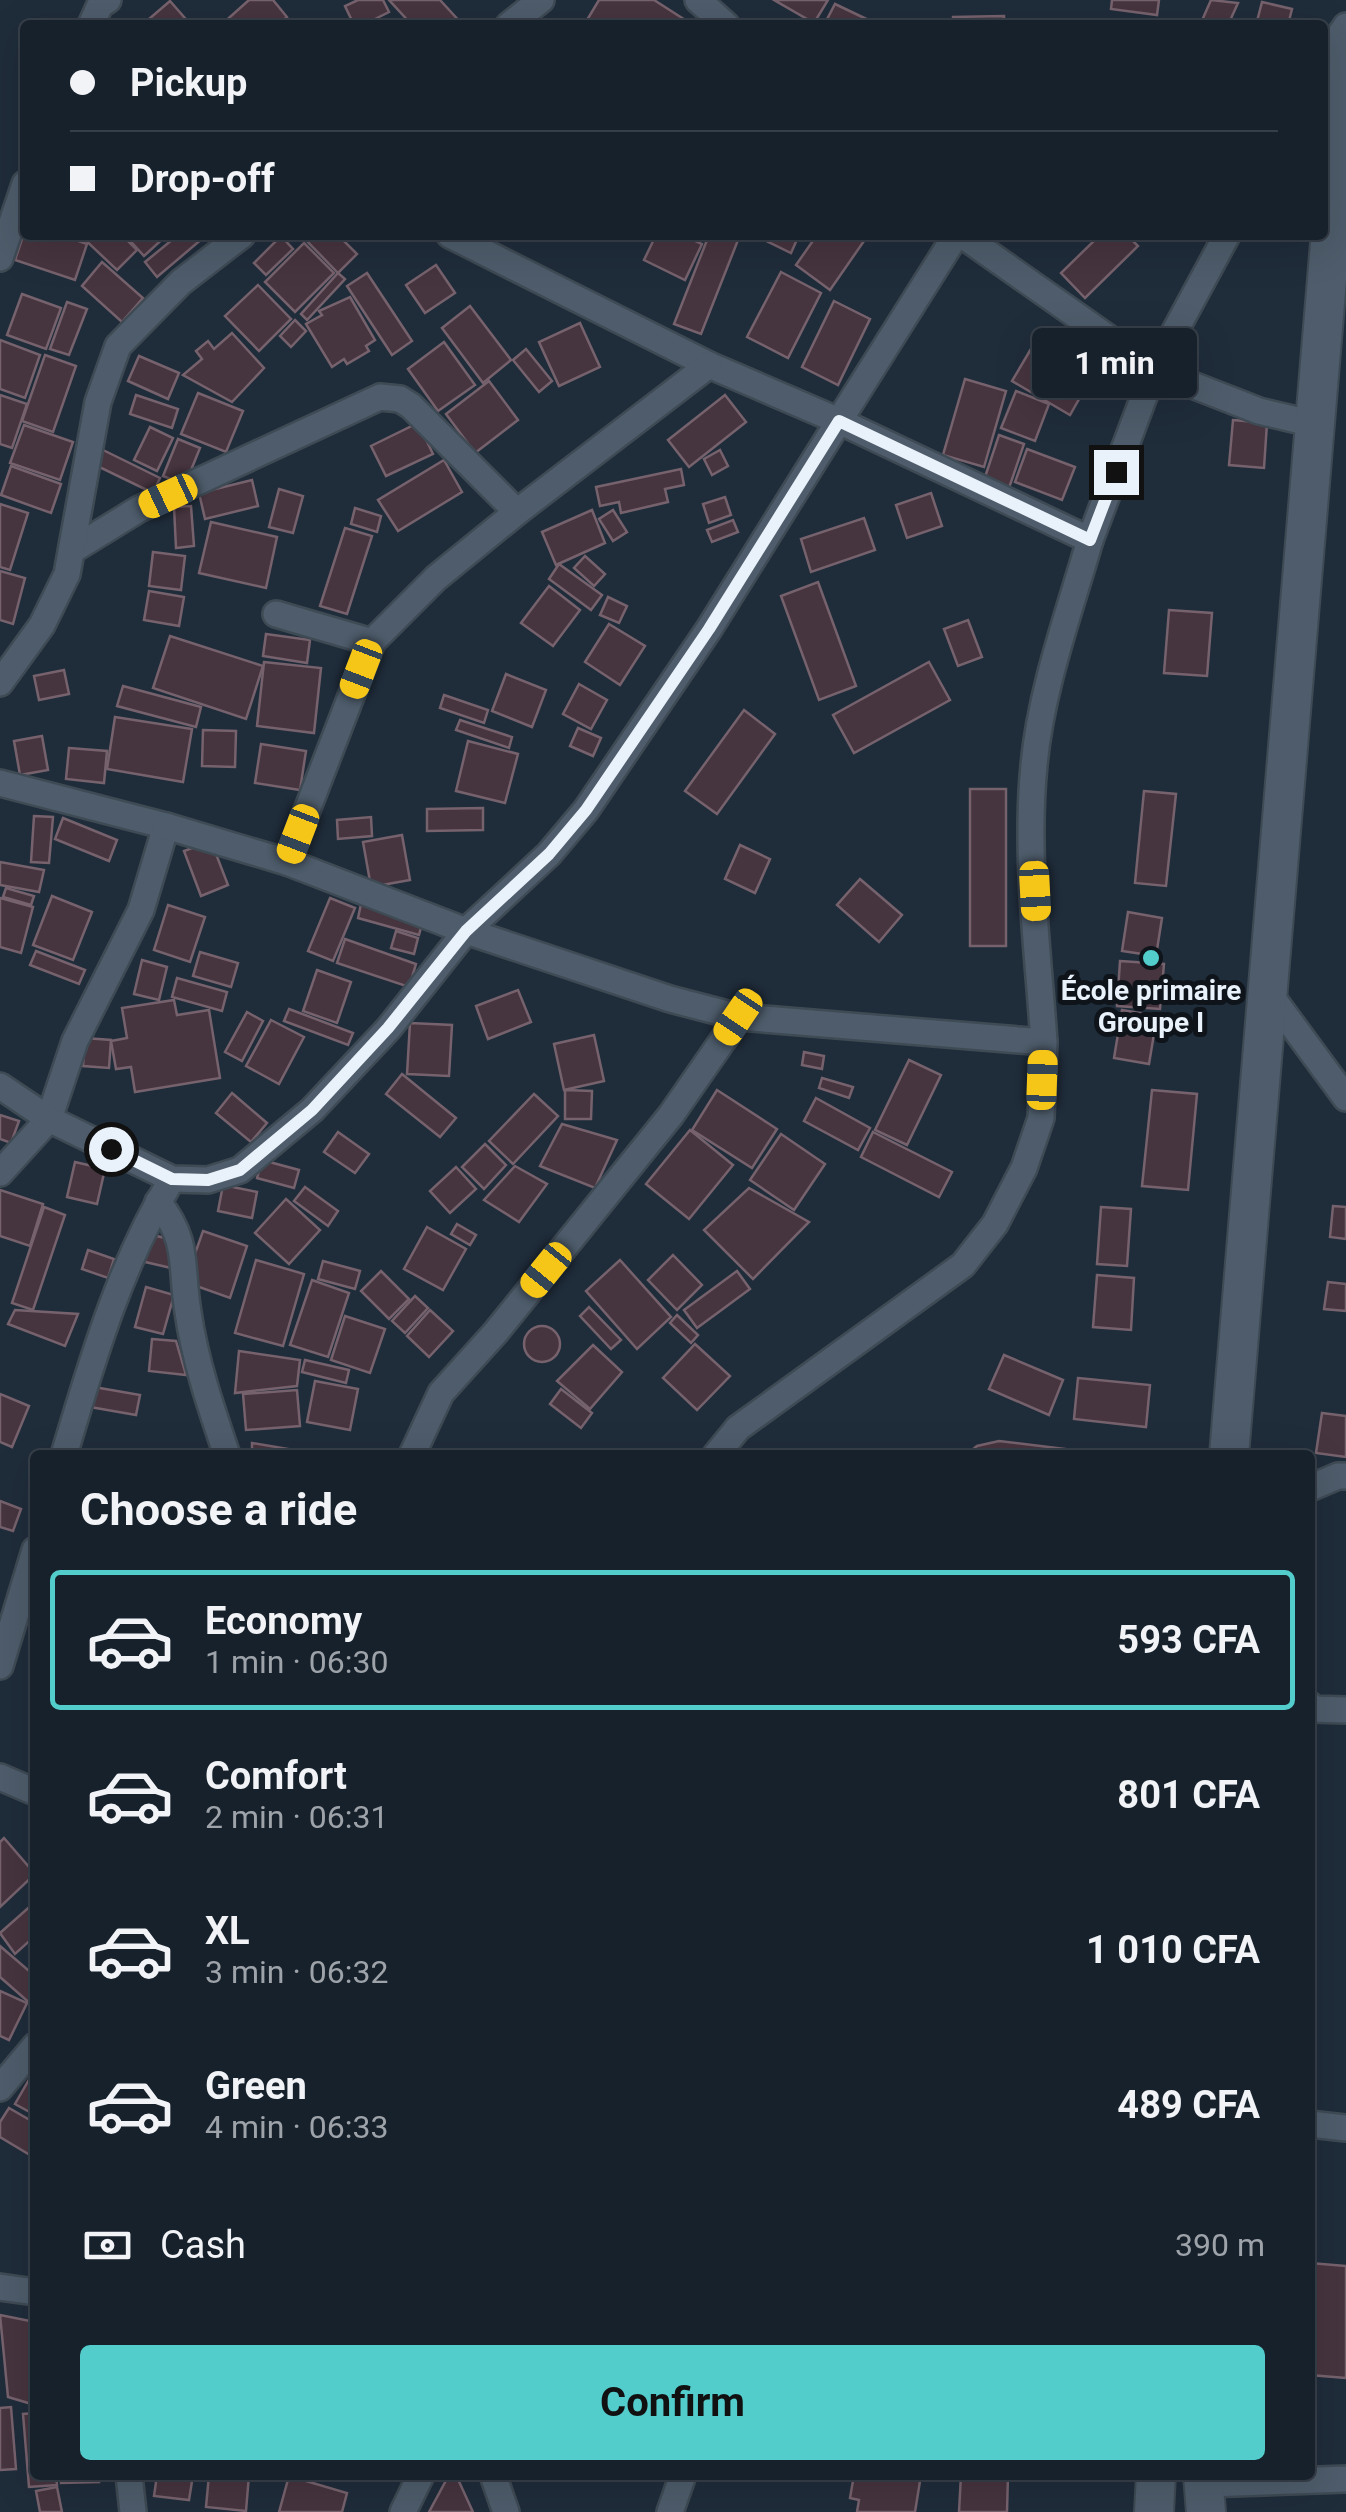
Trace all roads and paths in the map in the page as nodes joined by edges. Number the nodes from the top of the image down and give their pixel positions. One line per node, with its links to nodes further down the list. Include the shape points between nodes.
1 (541, 0): 3 (street)
2 (698, 0): 4 (street)
3 (515, 20)
4 (720, 20)
5 (1346, 26): 7 (street)
6 (1346, 51): 18 (street)
7 (1328, 52)
8 (20, 199): 14 (street)
9 (236, 240): 21 (street, via 181,282 118,346 98,402)
10 (460, 240): 15 (street)
11 (956, 240): 17 (street)
12 (966, 240): 16 (street)
13 (1224, 240): 16 (street)
14 (0, 258)
15 (708, 366): 17 (street); 19 (street)
16 (1154, 370): 18 (street, via 1259,411); 20 (street)
17 (839, 421): 20 (street); 28 (street, via 586,810)
18 (1314, 424): 29 (street)
19 (517, 512): 21 (street, via 411,406 390,396 139,509); 23 (street)
20 (1090, 540): 31 (street, via 1034,760 1030,815)
21 (74, 549): 24 (street, via 59,596)
22 (276, 614): 23 (street)
23 (372, 642): 27 (street)
24 (0, 683)
25 (0, 783): 26 (street)
26 (166, 826): 27 (street); 34 (street, via 141,910 75,1041)
27 (287, 862): 28 (street)
28 (466, 931): 30 (street); 36 (street, via 312,1110 240,1170 208,1180)
29 (1268, 992): 33 (street); 42 (street)
30 (738, 1017): 31 (street); 40 (street, via 671,1115 441,1392)
31 (1044, 1042): 41 (street, via 1041,1118 1024,1168 995,1224 963,1265 738,1428)
32 (0, 1086): 34 (street)
33 (1346, 1098)
34 (50, 1119): 35 (street); 36 (street)
35 (0, 1173)
36 (172, 1179): 37 (street)
37 (158, 1202): 38 (street, via 92,1359); 39 (street, via 180,1236 188,1313)
38 (65, 1450)
39 (225, 1450)
40 (414, 1450)
41 (720, 1450)
42 (1230, 1450)
43 (1346, 1476): 44 (street)
44 (1315, 1486)
45 (30, 1567): 46 (street)
46 (0, 1666)
47 (1315, 1708): 48 (street)
48 (1346, 1710)
49 (0, 1777): 50 (street)
50 (30, 1790)
51 (30, 2052): 52 (street)
52 (0, 2088)
53 (1315, 2125): 54 (street)
54 (1346, 2128)
55 (0, 2287): 56 (street)
56 (30, 2291)
57 (1346, 2479): 63 (street)
58 (130, 2480): 64 (street)
59 (418, 2480): 65 (street)
60 (496, 2480): 66 (street)
61 (681, 2480): 67 (street)
62 (1156, 2480): 68 (street)
63 (1205, 2490)
64 (133, 2512)
65 (403, 2512)
66 (506, 2512)
67 (670, 2512)
68 (1154, 2512)

